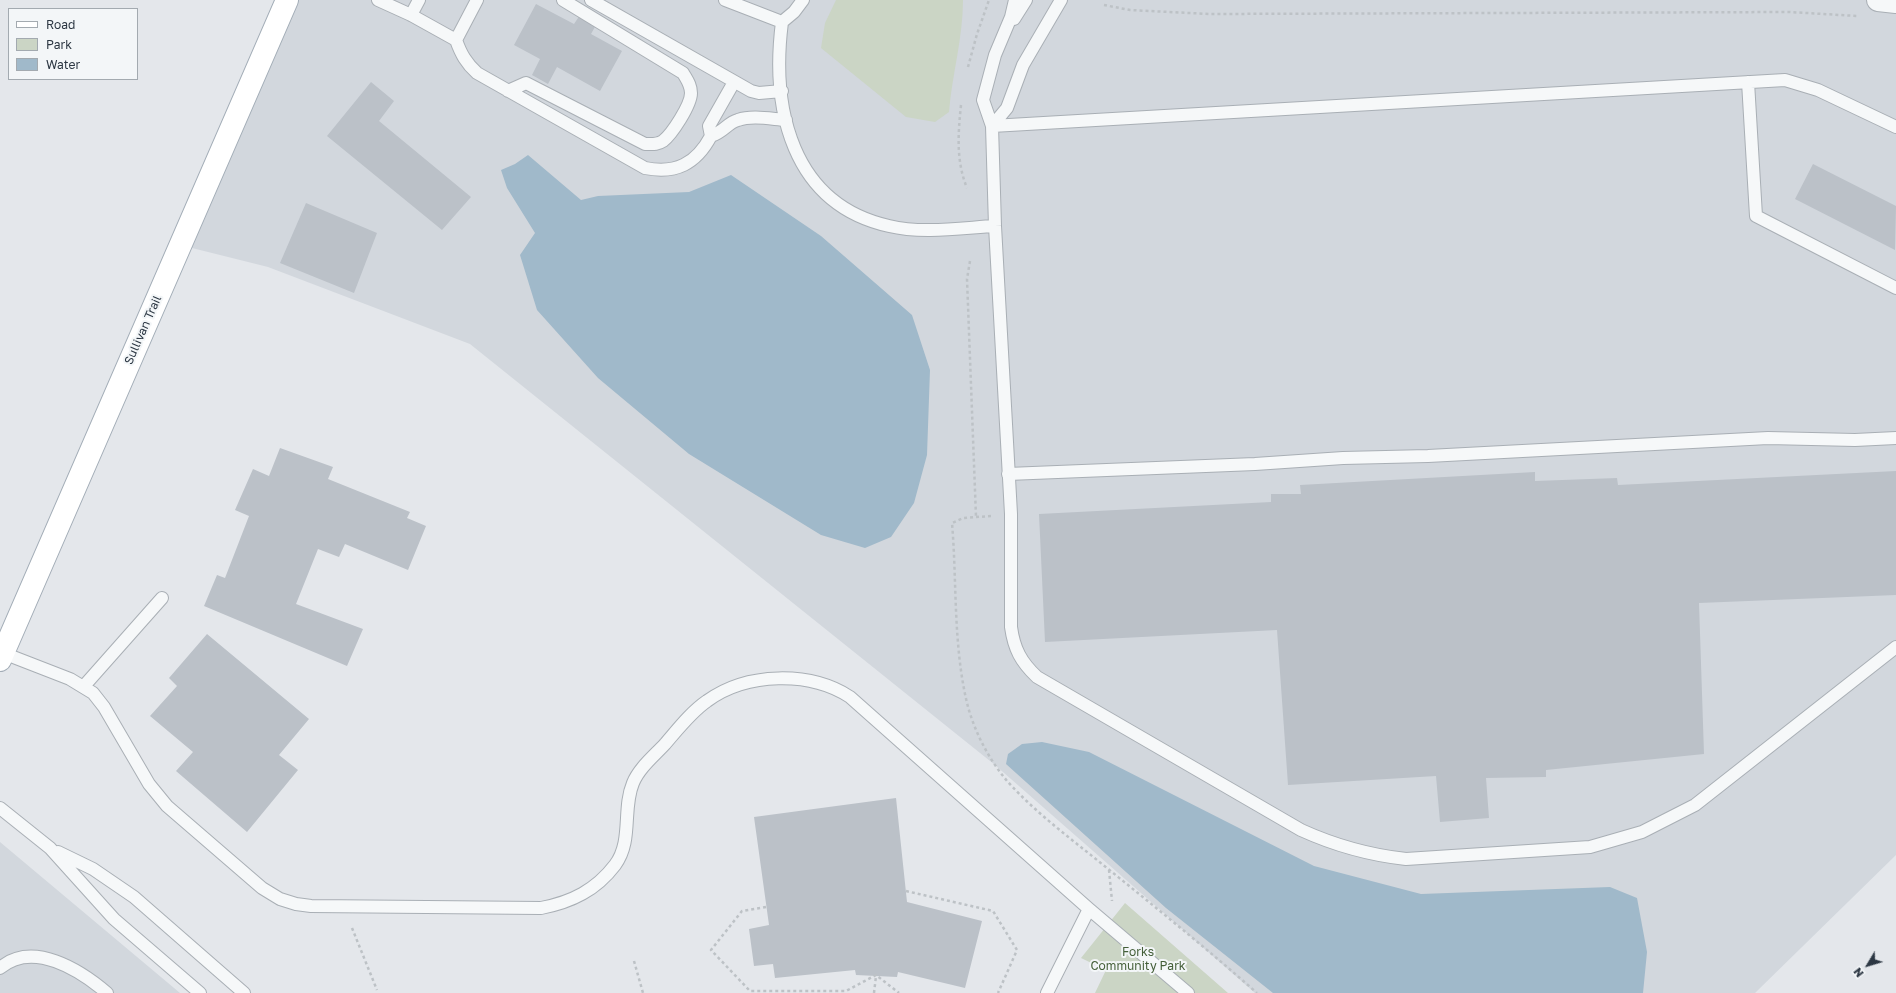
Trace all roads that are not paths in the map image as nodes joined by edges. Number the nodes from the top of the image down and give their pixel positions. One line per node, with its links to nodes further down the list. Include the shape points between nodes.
1 (296, 0): 14 (lane)
2 (378, 0): 15 (lane)
3 (419, 0): 15 (lane)
4 (477, 0): 18 (lane)
5 (563, 0): 21 (lane, via 683,74 689,83 691,94 688,105 671,133 655,145 645,144 616,130 526,82)
6 (591, 0): 19 (lane)
7 (725, 0): 16 (lane)
8 (803, 0): 16 (lane)
9 (1015, 0): 17 (lane)
10 (1026, 0): 17 (lane)
11 (1061, 0): 24 (lane, via 1023,65 1007,108)
12 (1878, 0): 13 (street)
13 (1896, 2)
14 (284, 8): 33 (main road, Sullivan Trail)
15 (411, 15): 18 (lane)
16 (782, 22): 22 (lane)
17 (1005, 32): 24 (lane, via 994,55 983,100)
18 (456, 40): 21 (lane, via 467,64 477,74)
19 (734, 82): 22 (lane, via 759,93); 26 (lane, via 709,126)
20 (1748, 82): 24 (lane); 25 (lane, via 1785,80 1803,84); 28 (lane, via 1756,216)
21 (508, 91): 26 (lane, via 645,168 662,171 678,168 699,154)
22 (782, 91): 23 (lane)
23 (786, 120): 26 (lane, via 738,120 721,133); 27 (lane, via 797,156 811,179 839,204 865,219 909,228)
24 (992, 126): 27 (lane)
25 (1896, 127)
26 (711, 136)
27 (995, 226): 30 (lane)
28 (1896, 288)
29 (1896, 438): 30 (lane, via 1856,440 1775,437 1428,456)
30 (1008, 474): 32 (lane, via 1013,639 1018,656 1037,677 1301,830 1322,840 1382,856 1406,858 1590,847 1642,832 1695,805)
31 (162, 598): 34 (lane)
32 (1896, 647)
33 (2, 656): 34 (lane)
34 (84, 686): 37 (lane, via 104,707 139,769 160,798 234,866 262,888 280,899 303,905 542,908 562,904 578,897 591,890 620,856 627,832 629,794 633,783 640,771 691,715 725,690 764,679 783,678 820,683 836,688 850,697)
35 (0, 808): 36 (lane)
36 (50, 848): 40 (lane, via 114,918); 41 (lane, via 93,869 122,888)
37 (1089, 909): 42 (lane); 43 (lane)
38 (0, 968): 39 (lane, via 14,959 53,960 82,973)
39 (107, 993)
40 (200, 993)
41 (244, 993)
42 (1047, 993)
43 (1188, 993)

